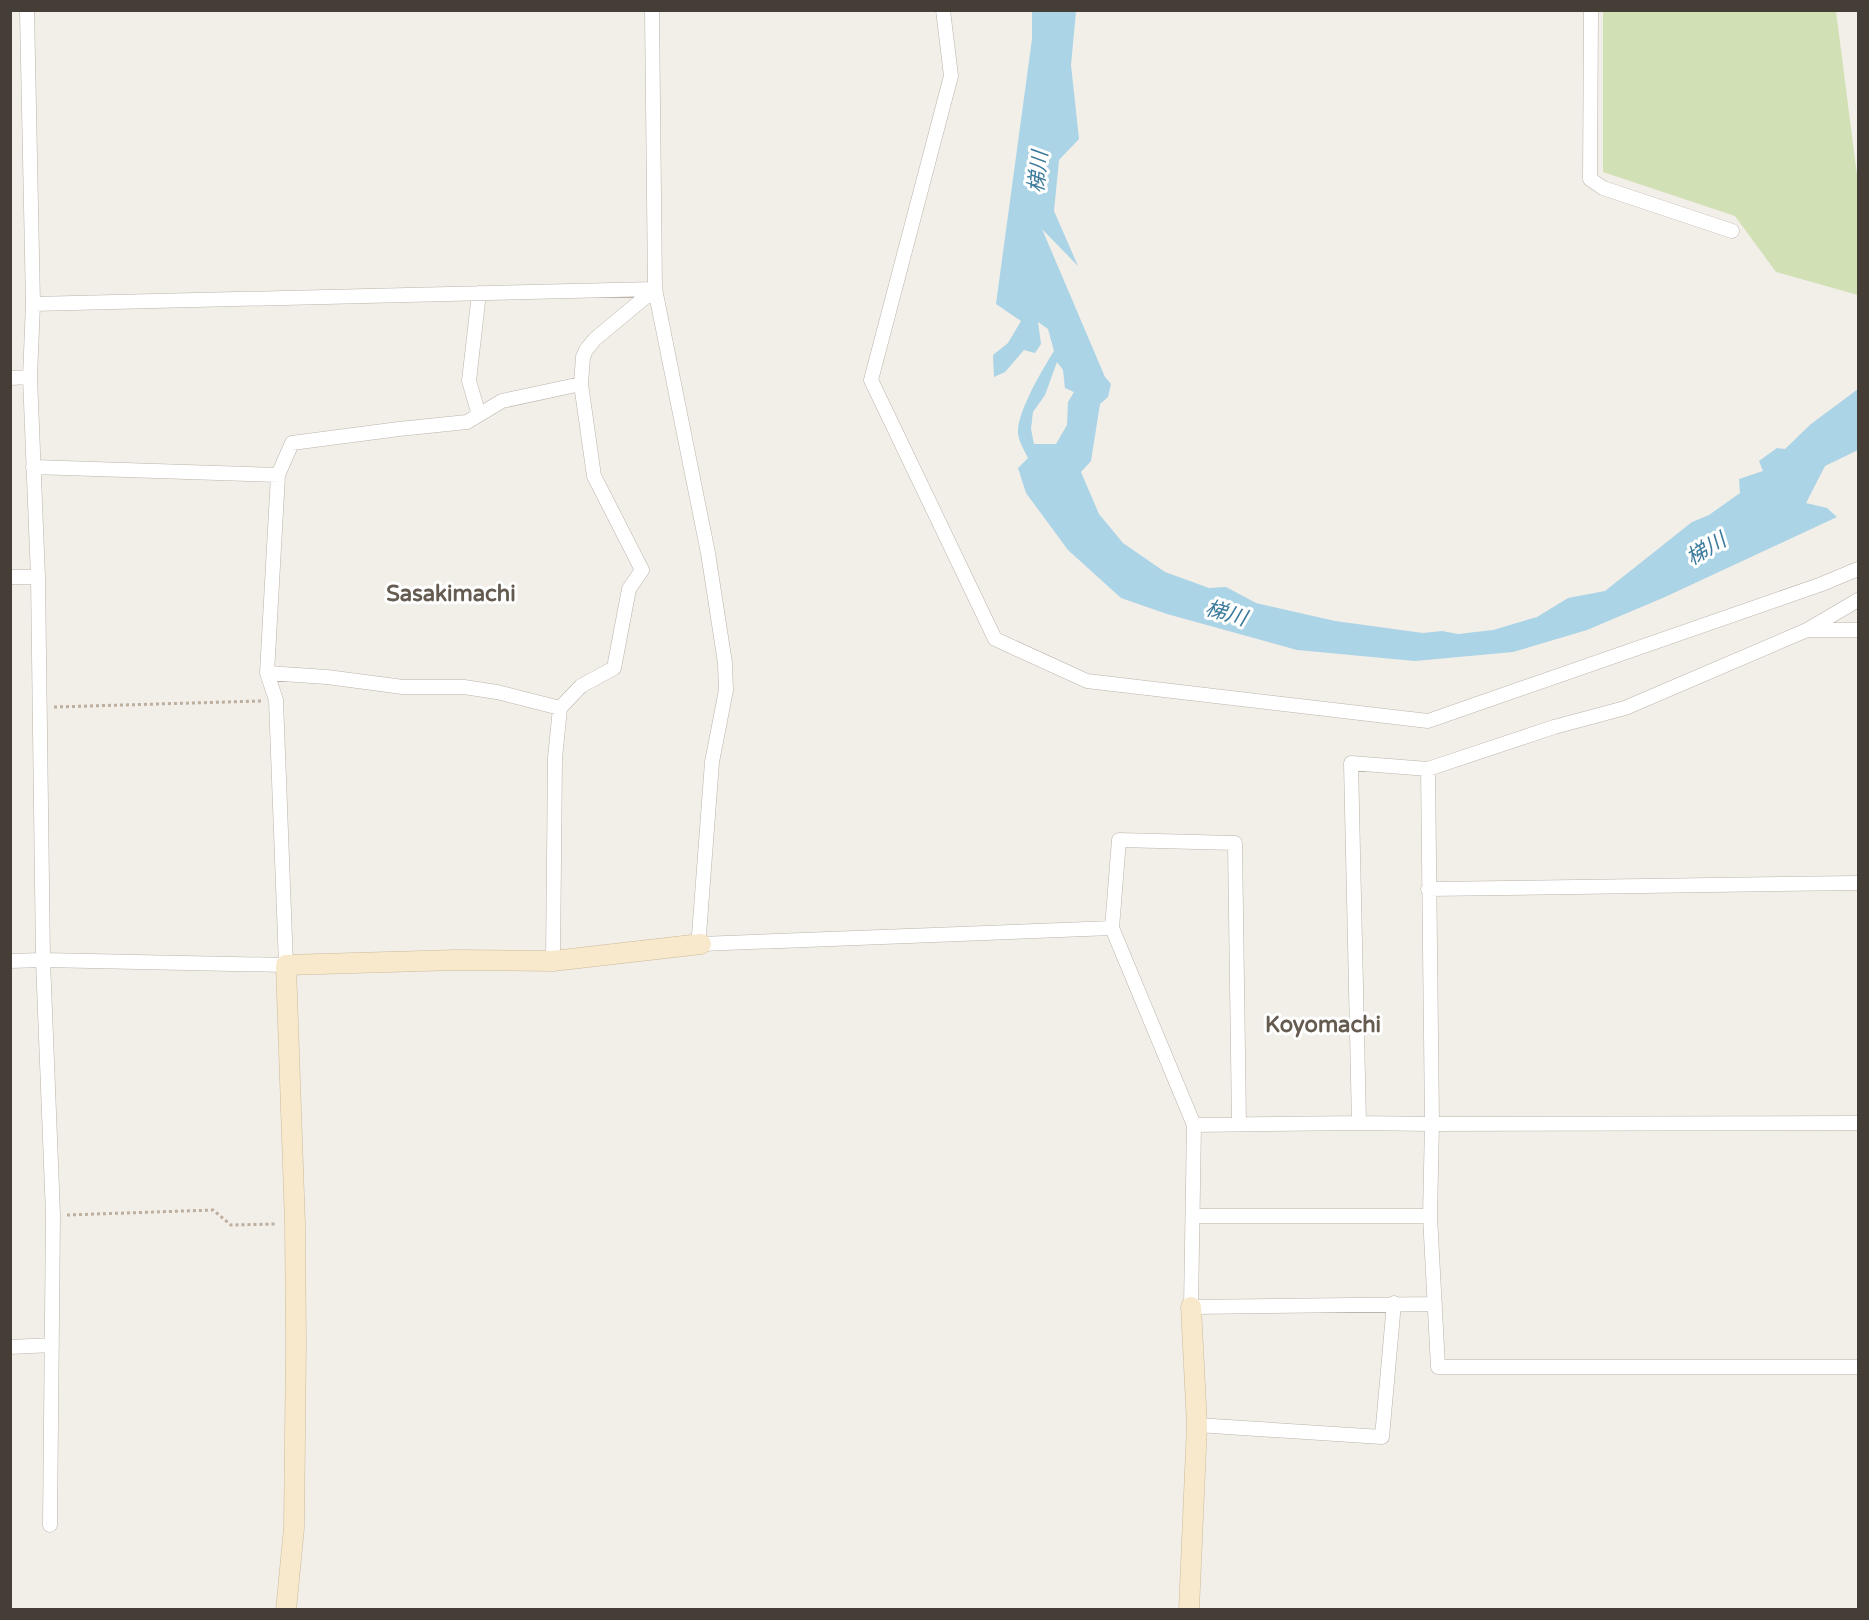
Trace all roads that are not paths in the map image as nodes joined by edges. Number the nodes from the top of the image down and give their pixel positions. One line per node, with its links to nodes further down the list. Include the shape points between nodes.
1 (27, 10): 8 (street)
2 (652, 10): 6 (street)
3 (943, 10): 15 (street, via 951,76 871,380 995,639 1088,681 1428,721)
4 (1591, 10): 5 (street, via 1590,179 1603,188)
5 (1732, 231)
6 (655, 289): 7 (street); 11 (street, via 586,350); 27 (street, via 708,553 725,663 726,690 710,785 699,935)
7 (479, 293): 8 (street); 12 (street, via 470,381)
8 (33, 304): 9 (street)
9 (30, 377): 10 (street); 13 (street)
10 (10, 378)
11 (581, 384): 12 (street, via 502,401); 22 (street, via 594,476 642,570 629,589 614,668 581,686)
12 (479, 415): 14 (street, via 467,423 292,443)
13 (33, 467): 14 (street); 17 (street)
14 (278, 476): 21 (street)
15 (1858, 569)
16 (10, 577): 17 (street)
17 (38, 577): 28 (street)
18 (1858, 600): 19 (street)
19 (1807, 630): 20 (street); 23 (street, via 1625,708)
20 (1858, 630)
21 (267, 674): 22 (street, via 327,676 403,687 464,687); 31 (street, via 276,700)
22 (560, 708): 30 (street, via 555,758)
23 (1428, 769): 25 (street); 32 (street, via 1352,763)
24 (1858, 883): 25 (street)
25 (1428, 889): 35 (street)
26 (1112, 928): 27 (street); 34 (street, via 1119,840 1235,843); 36 (street)
27 (702, 944): 30 (street)
28 (43, 960): 29 (street); 31 (street); 42 (street, via 53,1215)
29 (10, 961)
30 (553, 961): 31 (street)
31 (286, 965): 47 (street, via 295,1224 294,1528)
32 (1359, 1123): 34 (street); 35 (street)
33 (1858, 1123): 35 (street)
34 (1239, 1124): 36 (street)
35 (1432, 1124): 38 (street)
36 (1194, 1125): 37 (street)
37 (1193, 1216): 38 (street); 41 (street)
38 (1431, 1216): 40 (street)
39 (1394, 1303): 40 (street); 41 (street); 45 (street, via 1382,1437)
40 (1435, 1304): 44 (street, via 1438,1367)
41 (1191, 1308): 45 (street)
42 (52, 1345): 43 (street); 46 (street)
43 (10, 1347)
44 (1858, 1366)
45 (1197, 1425): 48 (street)
46 (50, 1525)
47 (286, 1610)
48 (1189, 1610)

